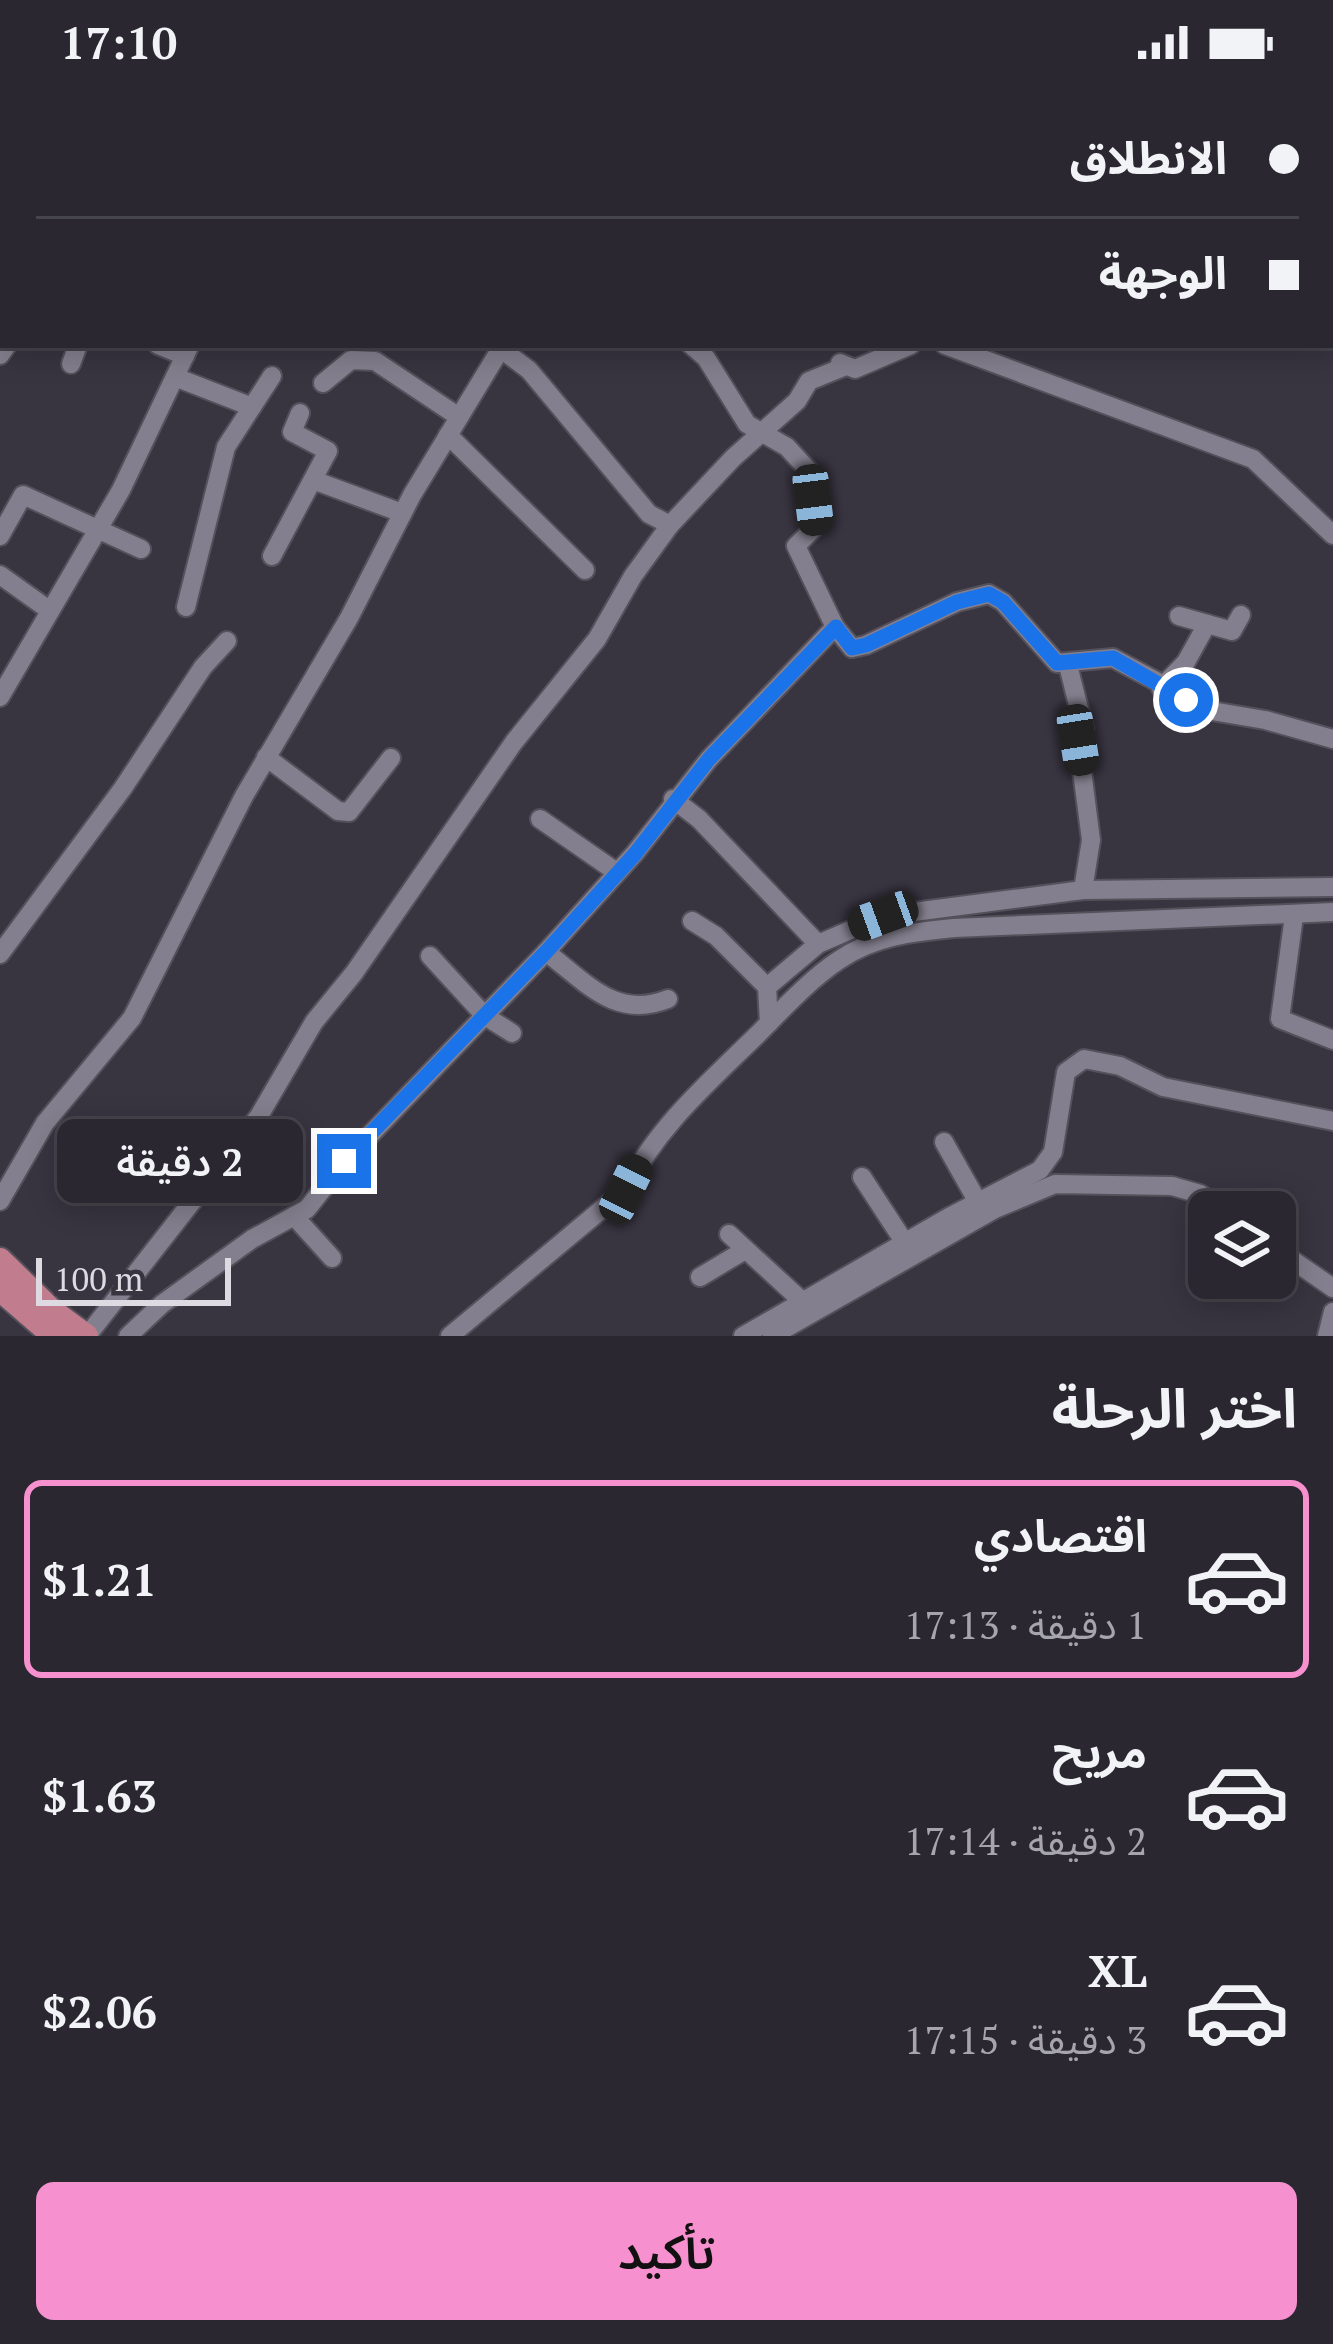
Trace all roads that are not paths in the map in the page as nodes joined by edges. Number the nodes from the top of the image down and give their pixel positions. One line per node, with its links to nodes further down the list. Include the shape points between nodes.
1 (501, 348): 12 (street)
2 (503, 348): 17 (street, via 649,514)
3 (694, 348): 13 (street, via 747,424)
4 (903, 348): 13 (street, via 809,381)
5 (953, 348): 19 (street, via 1253,459)
6 (188, 351): 7 (street)
7 (175, 376): 10 (street); 18 (street)
8 (272, 376): 10 (street)
9 (323, 383): 12 (street, via 351,360 375,361)
10 (253, 406): 25 (street, via 226,447)
11 (300, 412): 15 (street, via 292,432 328,451)
12 (459, 417): 14 (street)
13 (763, 431): 17 (street); 30 (street, via 809,471 816,526 796,546)
14 (448, 435): 16 (street); 23 (street)
15 (313, 480): 16 (street); 22 (street)
16 (402, 513): 36 (street)
17 (670, 525): 75 (street, via 597,639 314,1022 259,1116)
18 (96, 528): 20 (street, via 23,495); 21 (street); 26 (street)
19 (1333, 535)
20 (0, 536)
21 (142, 549)
22 (272, 556)
23 (585, 569)
24 (0, 575): 26 (street)
25 (186, 608)
26 (50, 610): 34 (street)
27 (1241, 615): 29 (street, via 1232,631)
28 (1179, 616): 29 (street)
29 (1207, 624): 33 (street)
30 (836, 627): 32 (street, via 852,648 866,645 989,594 1057,663); 38 (street)
31 (227, 641): 48 (street)
32 (1068, 664): 33 (street, via 1113,658); 42 (street, via 1084,729 1078,740 1091,839)
33 (1161, 688): 35 (street, via 1212,711)
34 (0, 697)
35 (1333, 739)
36 (266, 758): 37 (street, via 349,812); 60 (street, via 132,1018 45,1124)
37 (391, 758)
38 (673, 799): 40 (street); 46 (street)
39 (541, 819): 40 (street)
40 (615, 871): 47 (street)
41 (1333, 887): 42 (street)
42 (1083, 890): 46 (street, via 883,916)
43 (1333, 912): 44 (street)
44 (1294, 916): 53 (street, via 902,933 840,959); 55 (street, via 1280,1019)
45 (692, 921): 50 (street)
46 (818, 944): 50 (street)
47 (546, 952): 51 (street, via 629,1008); 52 (street)
48 (0, 954)
49 (430, 956): 52 (street)
50 (766, 987): 53 (street)
51 (668, 999)
52 (485, 1016): 54 (street); 62 (street)
53 (769, 1023): 77 (street, via 682,1109 626,1189)
54 (512, 1033)
55 (1333, 1040)
56 (1333, 1121): 61 (street, via 1163,1087 1084,1059 1066,1072 1053,1152 1040,1170)
57 (944, 1142): 61 (street)
58 (862, 1177): 64 (street)
59 (1190, 1191): 79 (street, via 1055,1184 995,1208)
60 (0, 1201)
61 (979, 1204): 64 (street)
62 (294, 1216): 66 (street); 76 (street)
63 (730, 1234): 65 (street)
64 (905, 1243): 72 (street)
65 (745, 1250): 69 (street); 72 (street)
66 (332, 1258)
67 (0, 1260): 75 (main road)
68 (1296, 1262): 70 (street)
69 (700, 1277)
70 (1333, 1288)
71 (0, 1289): 74 (main road)
72 (802, 1301): 78 (street)
73 (1333, 1312): 80 (street)
74 (54, 1336)
75 (86, 1336)
76 (128, 1336)
77 (450, 1336)
78 (743, 1336)
79 (772, 1336)
80 (1327, 1336)

